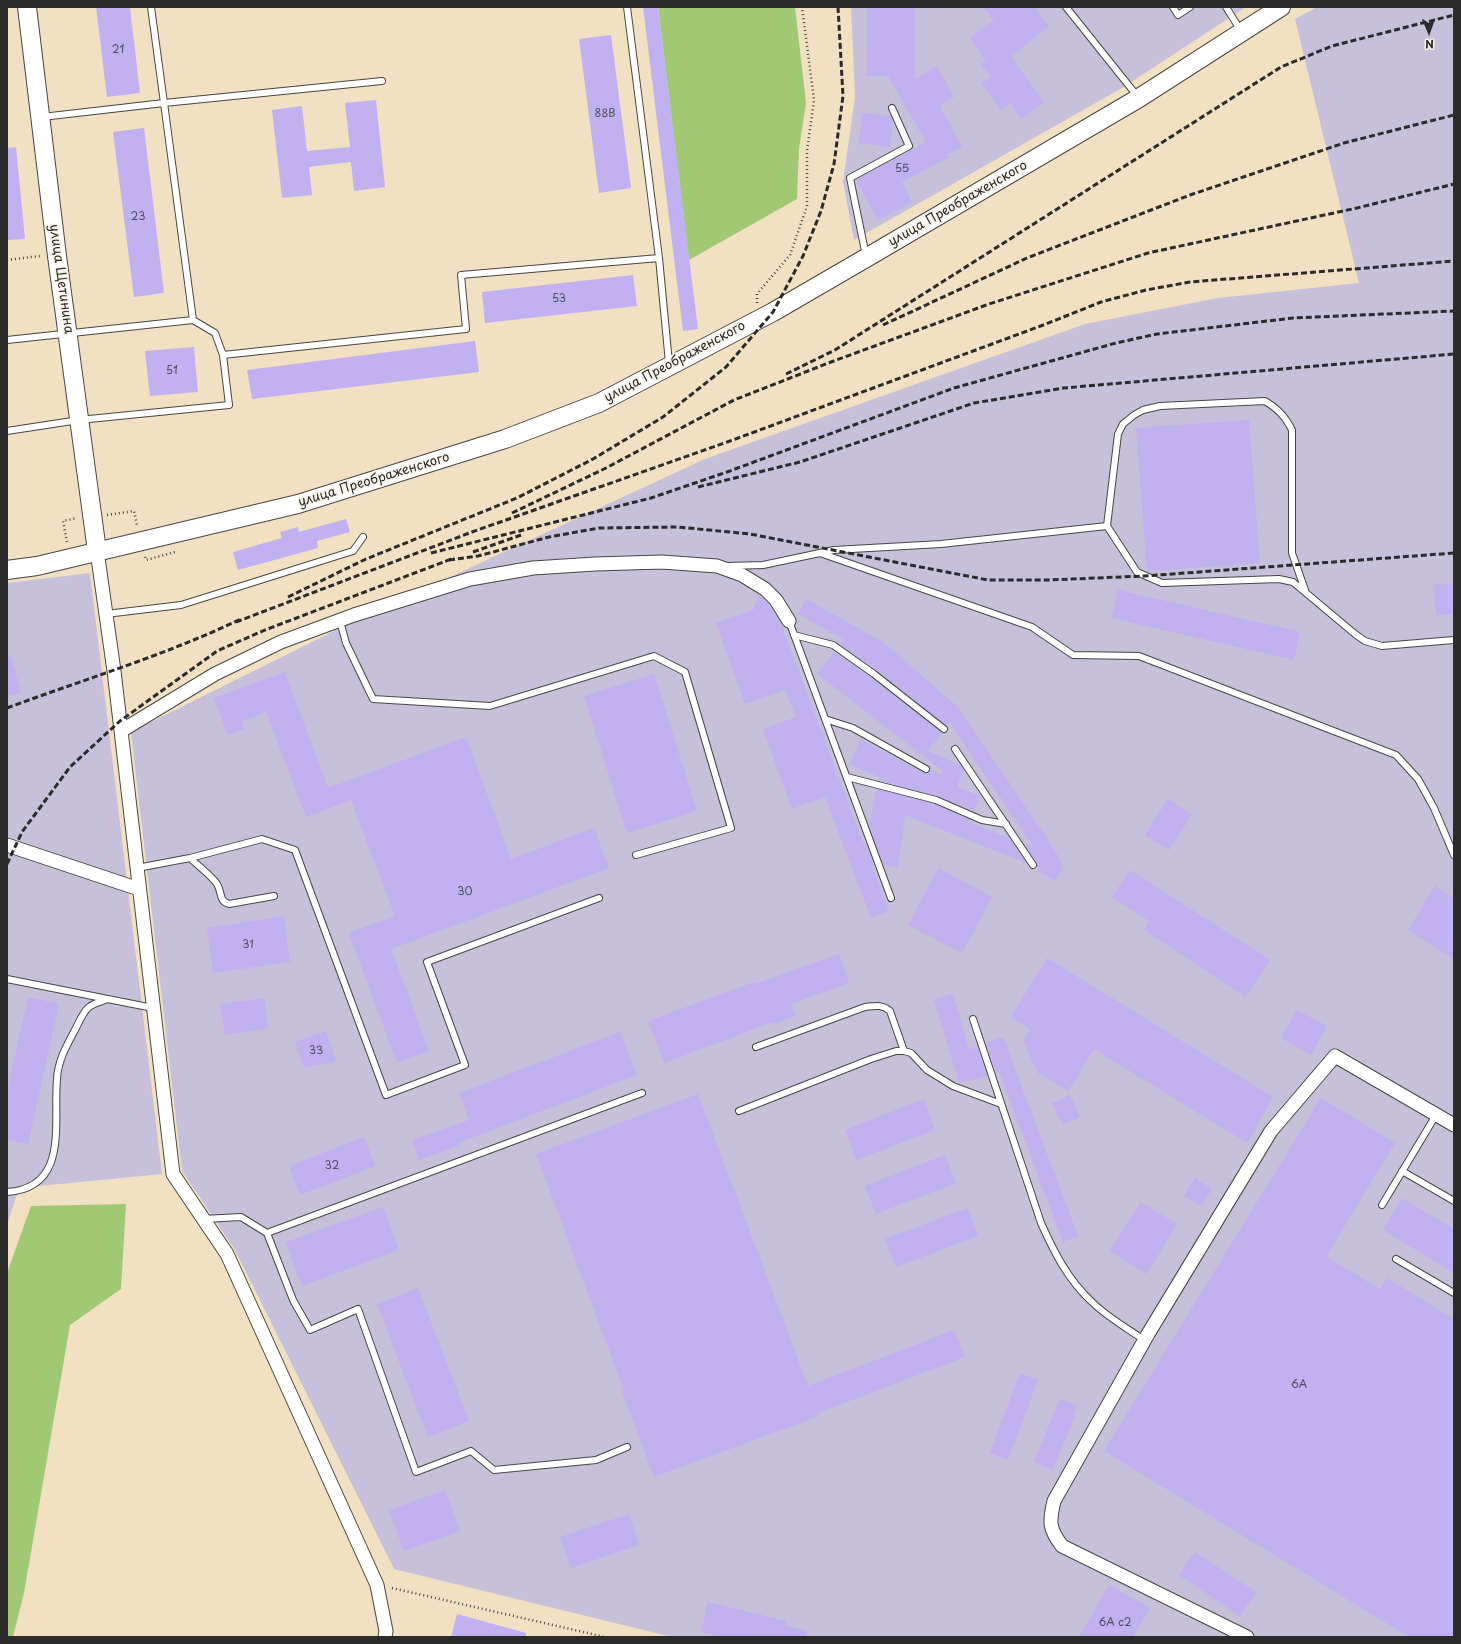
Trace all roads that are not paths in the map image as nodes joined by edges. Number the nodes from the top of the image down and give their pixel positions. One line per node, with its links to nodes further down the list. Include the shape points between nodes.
1 (27, 7): 14 (street, улица Щетинина)
2 (151, 7): 12 (lane)
3 (627, 7): 15 (lane)
4 (1066, 7): 11 (lane)
5 (1173, 7): 6 (lane, via 1178,15)
6 (1190, 7)
7 (1226, 7): 9 (lane)
8 (1282, 7): 9 (street, улица Преображенского)
9 (1242, 32): 11 (street, улица Преображенского)
10 (382, 81): 12 (lane)
11 (1139, 98): 16 (street, улица Преображенского)
12 (164, 103): 14 (lane); 17 (lane)
13 (892, 108): 16 (lane, via 909,146 850,178)
14 (40, 117): 18 (street, улица Щетинина)
15 (659, 258): 20 (lane, via 461,275 466,329); 21 (lane)
16 (866, 258): 21 (street, улица Преображенского)
17 (193, 320): 18 (lane); 20 (lane, via 215,333)
18 (68, 334): 19 (lane); 22 (street, улица Щетинина)
19 (7, 340)
20 (223, 355): 22 (lane, via 229,405)
21 (670, 367): 26 (street, улица Преображенского, via 598,403 505,439 298,504)
22 (79, 420): 23 (lane); 26 (street, улица Щетинина)
23 (7, 431)
24 (1107, 526): 27 (lane, via 941,544 873,546); 30 (lane, via 1137,572 1162,583 1279,579 1293,582); 30 (lane, via 1118,434 1123,424 1134,415 1160,406 1265,401 1277,408 1292,430 1292,553)
25 (363, 537): 31 (lane, via 353,551 180,605)
26 (97, 551): 29 (street, улица Преображенского, via 37,566); 31 (street)
27 (820, 553): 28 (lane, via 763,565); 45 (lane, via 1032,627 1073,655 1139,656 1396,755 1418,779 1434,808)
28 (717, 566): 32 (street, via 662,562 533,568 470,579); 33 (street, via 765,589 776,600)
29 (7, 570)
30 (1305, 591): 35 (lane, via 1365,641 1382,646)
31 (106, 614): 38 (street)
32 (340, 620): 38 (street, via 281,642 215,674); 44 (lane, via 346,643 373,699 490,706 654,656 685,672 731,828)
33 (789, 621): 34 (lane)
34 (794, 635): 36 (lane); 37 (lane, via 833,645)
35 (1454, 640)
36 (825, 719): 40 (lane, via 852,728); 41 (lane)
37 (944, 729)
38 (121, 731): 48 (street)
39 (955, 749): 42 (lane)
40 (926, 769)
41 (847, 777): 42 (lane, via 936,800 982,820); 52 (lane)
42 (1006, 824): 47 (lane)
43 (7, 845): 49 (street)
44 (636, 855)
45 (1454, 856)
46 (190, 858): 48 (lane); 50 (lane, via 218,884 221,900 224,902 229,904); 51 (lane, via 262,839 295,850 386,1095 465,1065 427,962)
47 (1033, 865)
48 (137, 868): 49 (street)
49 (139, 889): 55 (street)
50 (274, 896)
51 (599, 898)
52 (890, 898)
53 (7, 979): 54 (lane)
54 (108, 999): 55 (lane); 65 (lane, via 89,1007 60,1059 56,1080 55,1155 50,1167 38,1181 25,1190)
55 (153, 1008): 68 (street, via 173,1174)
56 (973, 1019): 60 (lane)
57 (756, 1047): 58 (lane, via 876,1005 890,1011)
58 (904, 1051): 60 (lane, via 911,1053 926,1070 953,1086); 61 (lane, via 871,1059)
59 (642, 1093): 69 (lane)
60 (1001, 1104): 72 (lane, via 1041,1223 1055,1254 1092,1303)
61 (739, 1111)
62 (1436, 1115): 63 (street); 64 (lane); 72 (street, via 1335,1056 1271,1132)
63 (1454, 1125)
64 (1402, 1171): 66 (lane); 67 (lane)
65 (7, 1192)
66 (1454, 1201)
67 (1382, 1205)
68 (203, 1219): 69 (lane, via 241,1217); 74 (street, via 227,1254 378,1585)
69 (267, 1233): 73 (lane, via 293,1300 310,1330 358,1309 416,1472 471,1451 494,1470 596,1460)
70 (1396, 1259): 71 (lane)
71 (1454, 1293)
72 (1144, 1340): 75 (street, via 1054,1501 1050,1519 1052,1533 1062,1546)
73 (627, 1447)
74 (385, 1637)
75 (1247, 1637)

